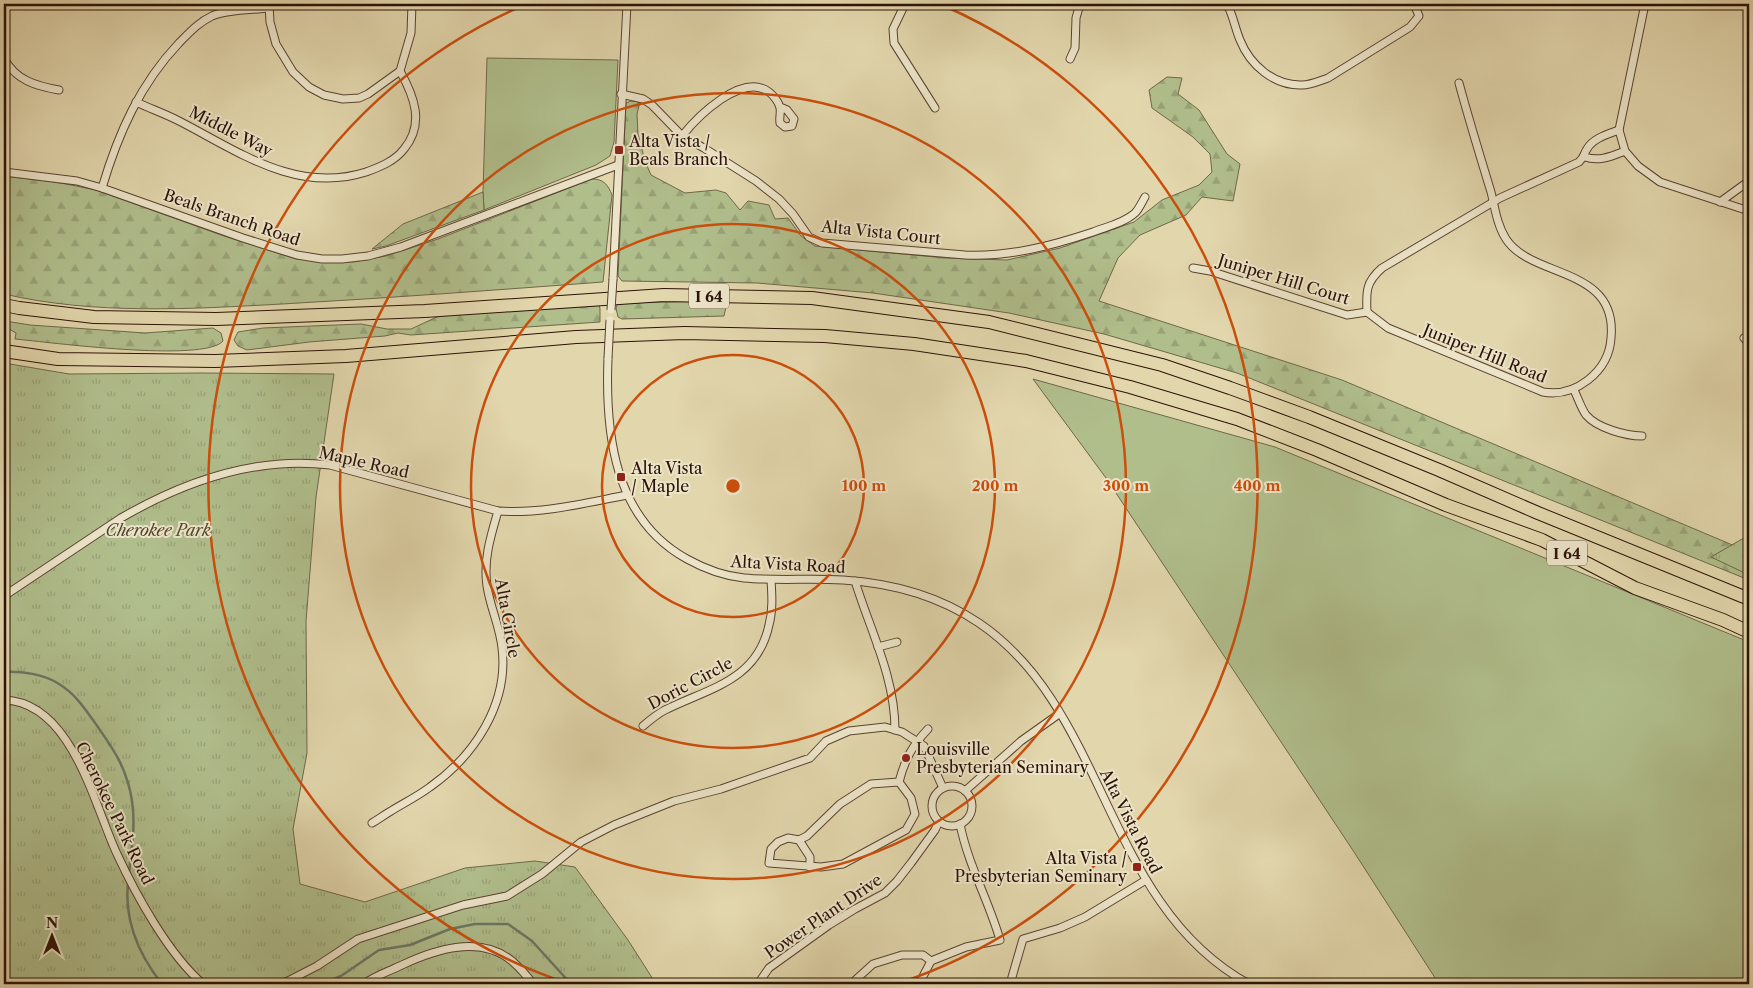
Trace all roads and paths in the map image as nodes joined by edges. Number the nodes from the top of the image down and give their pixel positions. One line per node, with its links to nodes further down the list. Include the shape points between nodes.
1 (7, 4): 10 (street)
2 (412, 4): 13 (street, via 411,33)
3 (627, 4): 16 (street, Alta Vista Road)
4 (905, 4): 19 (street, via 893,30 894,43)
5 (1080, 4): 12 (street, via 1075,48)
6 (1227, 4): 7 (street, via 1239,39 1252,60 1271,77 1300,85 1328,78 1410,26 1419,16)
7 (1414, 4)
8 (1645, 4): 20 (street)
9 (269, 6): 13 (street, via 276,44 288,66 302,82 324,95 359,98); 17 (street, via 220,14 205,20 174,48)
10 (4, 10)
11 (4, 58): 15 (street, via 11,70 23,80)
12 (1070, 59)
13 (400, 71): 17 (street, Middle Way, via 413,97 416,117 408,145 394,159 376,168 338,178 305,176 257,163 174,118)
14 (1459, 83): 29 (street, Juniper Hill Road)
15 (59, 90)
16 (621, 94): 21 (street, Alta Vista Court, via 643,99 652,105); 24 (street, Alta Vista Road)
17 (136, 102): 27 (street, via 120,132)
18 (780, 107): 21 (street, via 763,88 740,88 700,116)
19 (935, 108)
20 (1619, 130): 22 (street); 23 (street, via 1598,138 1587,148)
21 (682, 136): 28 (street, Alta Vista Court, via 756,181 779,199 809,237 828,244 965,255 1013,253 1072,239 1112,225 1134,214)
22 (1625, 152): 23 (street, via 1592,160); 30 (street, via 1642,170 1660,182)
23 (1585, 157): 29 (street)
24 (618, 165): 27 (street, Beals Branch Road, via 401,247 342,259 281,250); 38 (street, Alta Vista Road, bridge, via 607,389 611,434)
25 (4, 172): 27 (street, Beals Branch Road, via 77,181)
26 (1749, 180): 30 (street)
27 (102, 188)
28 (1146, 197)
29 (1493, 202): 34 (street, via 1374,274 1366,292); 36 (street, Juniper Hill Road, via 1502,231 1512,247 1588,285 1607,311 1612,334 1606,358 1594,376)
30 (1720, 202): 31 (street)
31 (1749, 211)
32 (1193, 268): 34 (street, Juniper Hill Court, via 1347,315)
33 (4, 305): 43 (highway, I 64, via 94,317 216,319 674,296 812,298 989,322 1162,365 1310,417)
34 (1367, 312): 36 (street, Juniper Hill Road, via 1388,328 1533,389 1548,393)
35 (4, 351): 44 (highway, I 64, via 58,359 225,361 346,356 684,332 825,336 914,344 1026,361 1130,386 1237,419 1446,505 1542,540 1635,588)
36 (1574, 390): 37 (street, via 1590,419 1624,435)
37 (1642, 436)
38 (627, 495): 39 (street, Maple Road, via 544,510); 40 (street, Alta Vista Road, via 651,532 679,555 722,574)
39 (498, 511): 42 (street, Maple Road, via 330,466 308,463 262,465 202,480 140,506); 57 (street, Alta Circle, via 486,572 501,639 503,664 500,690 491,716 478,739 442,778)
40 (772, 580): 41 (street, Alta Vista Road); 49 (street, Doric Circle, via 769,626 760,650 750,664 730,681 664,710)
41 (855, 581): 46 (street); 48 (street, Alta Vista Road, via 886,585 933,599 978,623 1016,654 1043,687)
42 (4, 596)
43 (1749, 599)
44 (1749, 632)
45 (897, 642): 46 (street)
46 (878, 647): 51 (street, via 887,673)
47 (4, 700): 63 (street, Cherokee Park Road, via 33,708 48,719 67,743 138,893 167,943)
48 (1059, 714): 55 (street, via 1021,741); 61 (street, Alta Vista Road)
49 (643, 726)
50 (928, 729): 52 (street)
51 (895, 730): 52 (street); 64 (street, via 885,727 849,731 826,741 810,758 614,825 581,842 542,874 506,896 463,905 358,939)
52 (917, 741): 53 (street, via 905,761); 54 (street, via 924,746)
53 (899, 782): 59 (street, via 871,784 840,804); 60 (street, via 911,798 916,814 906,830 843,864)
54 (943, 788): 55 (street, via 954,787); 56 (street, via 935,796 932,806)
55 (964, 791): 58 (street, via 971,800 971,812)
56 (939, 821): 58 (street, via 949,826); 67 (street, Power Plant Drive, via 911,863 885,893 829,925 768,968)
57 (372, 823)
58 (960, 824): 62 (street, via 1000,940 966,947)
59 (799, 840): 60 (street, via 810,857); 60 (street, via 788,838 778,842 771,849 769,863)
60 (810, 867)
61 (1146, 880): 70 (street, via 1085,917 1023,939); 71 (street, Alta Vista Road, via 1184,932 1225,970)
62 (931, 961): 68 (street, via 923,955 902,955 873,964); 69 (street)
63 (203, 984)
64 (282, 984)
65 (364, 984): 66 (street, via 414,960 449,948 473,946 496,952 510,960)
66 (533, 984)
67 (758, 984)
68 (851, 984)
69 (919, 984)
70 (1010, 984)
71 (1249, 984)

